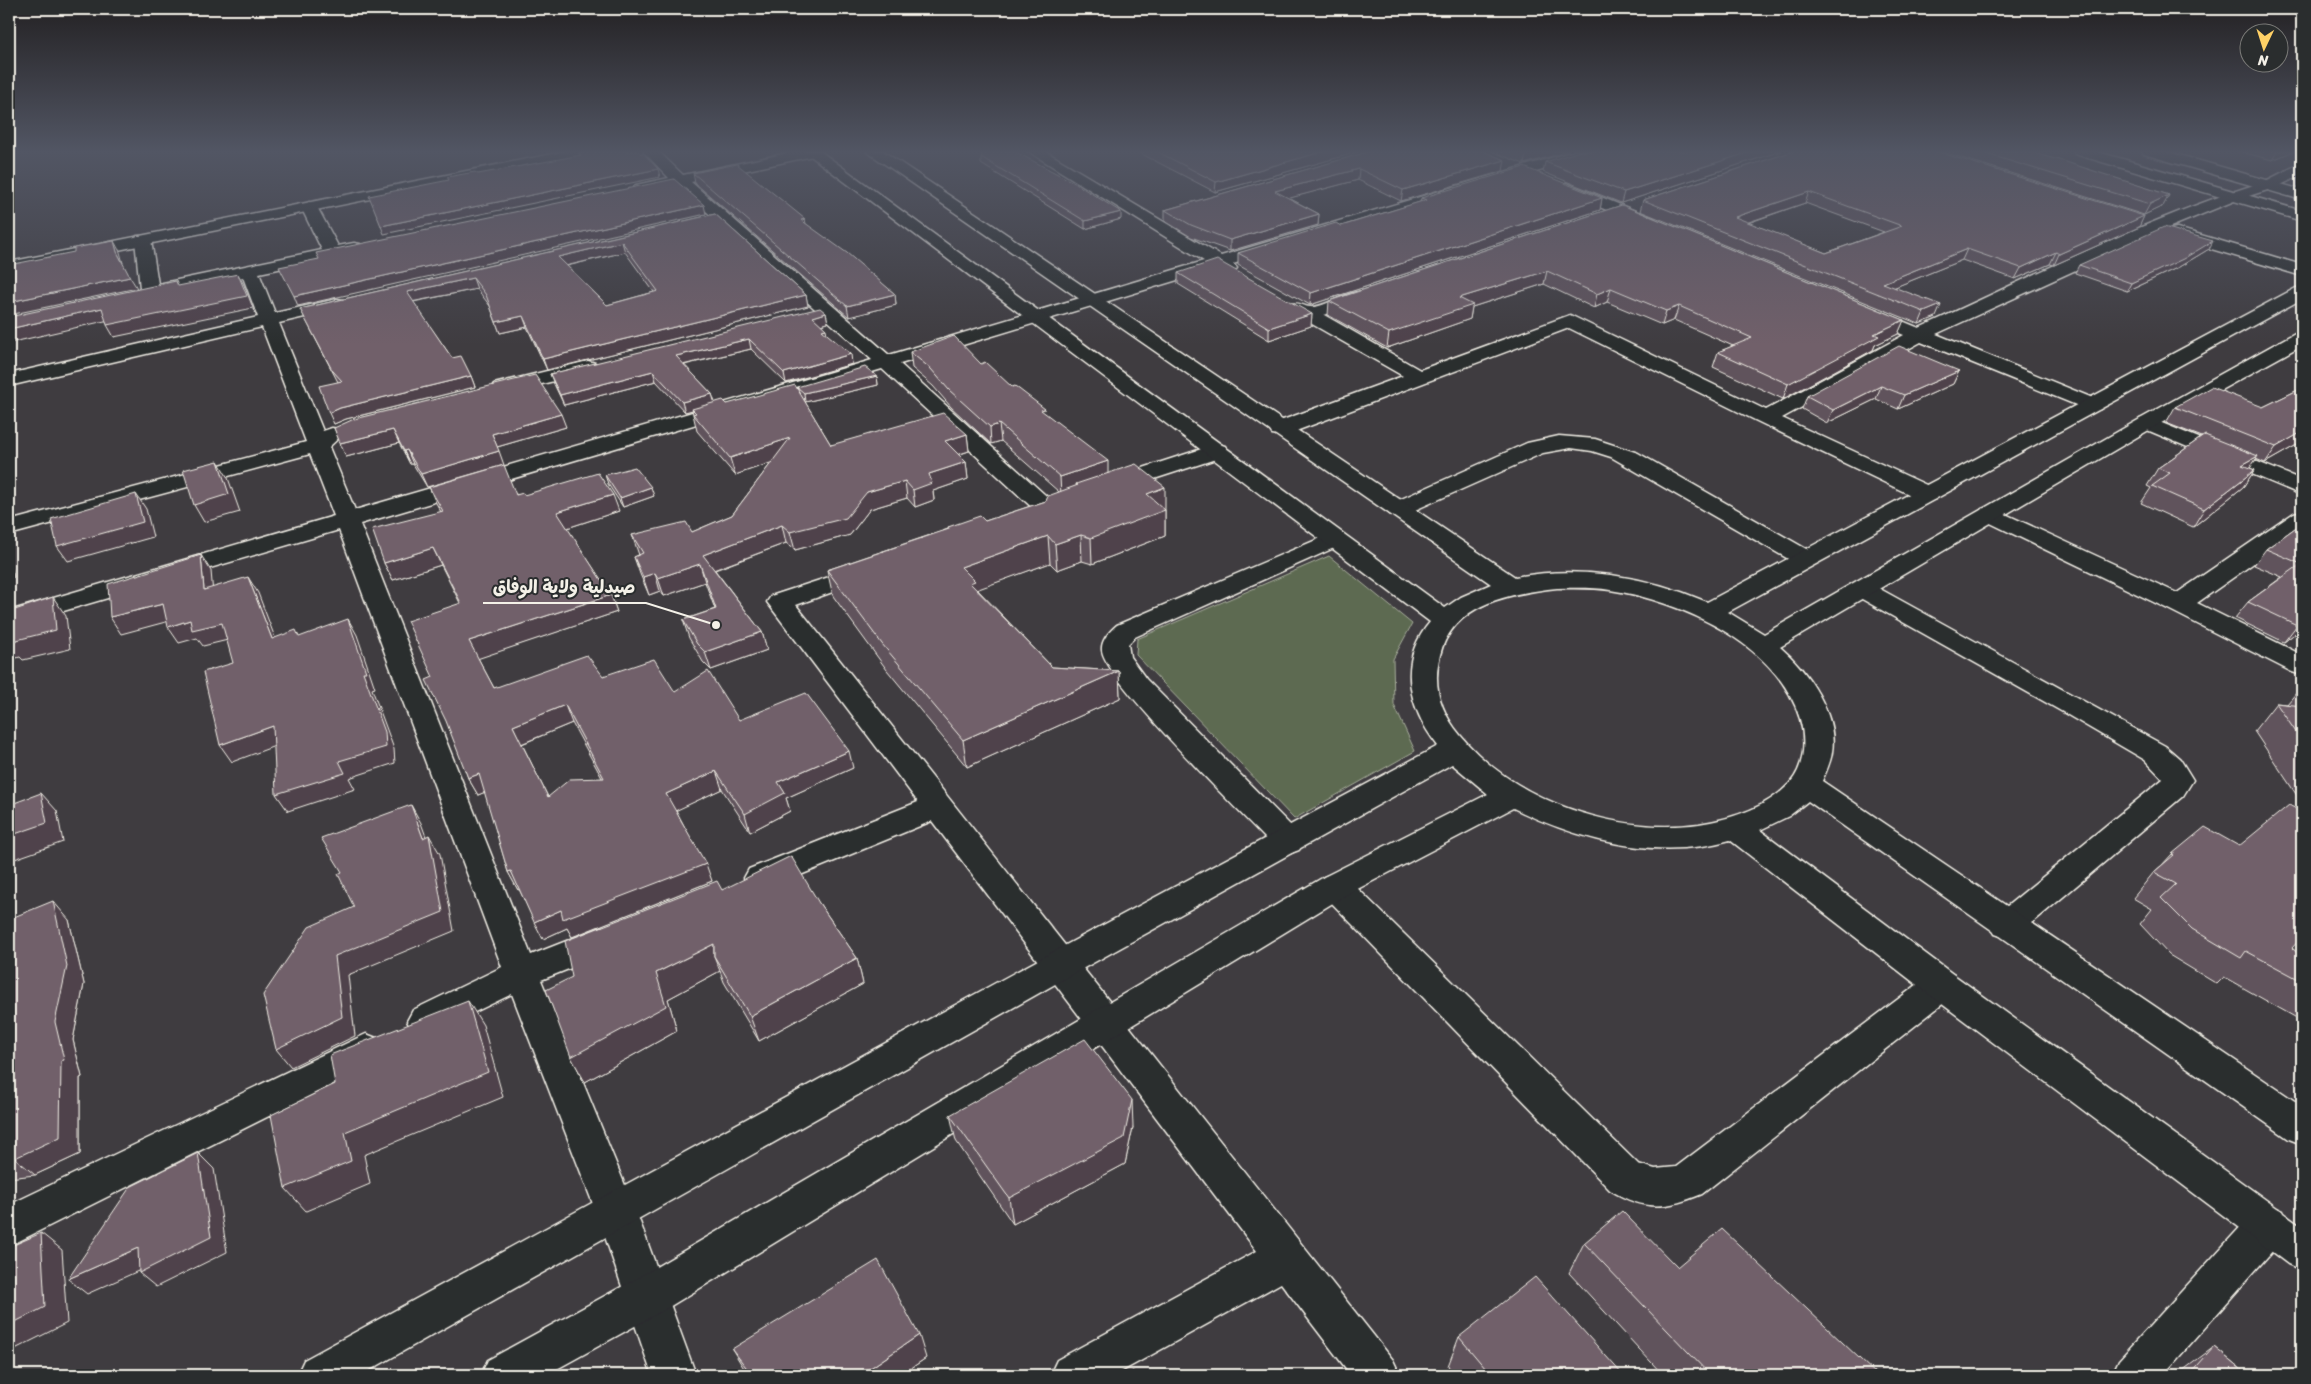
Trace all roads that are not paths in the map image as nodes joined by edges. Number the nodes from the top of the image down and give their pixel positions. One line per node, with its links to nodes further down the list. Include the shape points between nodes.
1 (266, 216): 18 (street)
2 (313, 216): 20 (street)
3 (898, 216): 35 (street)
4 (968, 216): 30 (street)
5 (1140, 216): 13 (street)
6 (1157, 216): 13 (street)
7 (1376, 216): 21 (street)
8 (1605, 216): 12 (street)
9 (1633, 216): 17 (street)
10 (2185, 216): 16 (street)
11 (721, 217): 15 (street); 39 (street, via 816,311)
12 (1601, 217)
13 (1146, 219): 21 (street)
14 (2139, 221): 16 (street)
15 (697, 222)
16 (2157, 227): 24 (street); 37 (street)
17 (1665, 229)
18 (143, 240): 22 (street); 27 (street)
19 (371, 244): 20 (street)
20 (332, 252): 23 (street)
21 (1219, 263): 25 (street); 30 (street)
22 (9, 267)
23 (249, 270): 27 (street); 36 (street)
24 (2302, 271)
25 (1243, 277)
26 (1384, 289): 34 (street)
27 (150, 292): 29 (street)
28 (2302, 292): 44 (street)
29 (122, 298)
30 (1092, 300): 35 (street); 48 (street)
31 (1284, 300): 34 (street)
32 (352, 301): 36 (street)
33 (1846, 305): 37 (street)
34 (1308, 314): 41 (street)
35 (1036, 317): 39 (street); 50 (street)
36 (269, 320): 42 (street); 49 (street)
37 (1919, 335): 44 (street); 45 (street)
38 (2302, 337): 46 (street)
39 (886, 362): 50 (street, via 1057,505); 56 (street)
40 (603, 363): 43 (street)
41 (1418, 377): 45 (street, via 1570,321); 48 (street)
42 (9, 380)
43 (478, 394)
44 (2093, 405): 52 (street)
45 (1766, 418): 52 (street)
46 (2147, 423): 51 (street); 54 (street)
47 (353, 425): 49 (street, via 332,434)
48 (1280, 429): 53 (street)
49 (318, 445): 56 (street); 57 (street)
50 (1217, 451): 58 (street)
51 (2302, 488)
52 (1927, 494): 59 (street)
53 (1398, 510): 59 (street, via 1535,448 1554,442 1578,441 1602,446 1630,458); 61 (street)
54 (1990, 514): 62 (street); 63 (street)
55 (2302, 518): 63 (street)
56 (348, 520): 65 (street); 80 (street)
57 (9, 528)
58 (1335, 539): 66 (street); 74 (street, via 1126,632 1115,640 1113,646 1136,685)
59 (1806, 559): 64 (street)
60 (890, 563): 72 (street, via 780,602)
61 (1511, 586): 64 (street, via 1557,580 1607,582 1658,593); 66 (street, via 1474,600)
62 (1862, 589): 67 (street); 77 (street, via 2155,753 2170,766 2178,780)
63 (2179, 604): 68 (street)
64 (1708, 612): 67 (street)
65 (9, 619)
66 (1445, 620): 69 (street, via 1426,647 1422,679 1430,714)
67 (1764, 646): 70 (street, via 1795,679 1814,714 1818,750)
68 (2302, 666)
69 (1454, 750): 71 (street, via 1480,774); 74 (street)
70 (1806, 784): 73 (street, via 1778,810); 77 (street)
71 (1513, 795): 73 (street, via 1566,819 1625,834 1684,837); 75 (street)
72 (939, 806): 76 (street); 79 (street)
73 (1737, 829): 81 (street)
74 (1288, 842): 79 (street)
75 (1335, 886): 81 (street, via 1624,1177 1652,1189 1675,1187 1688,1181); 82 (street)
76 (735, 888)
77 (2007, 926): 83 (street)
78 (633, 929): 80 (street)
79 (1061, 964): 82 (street); 84 (street)
80 (522, 973): 84 (street); 86 (street)
81 (1942, 985): 85 (street)
82 (1106, 1021): 88 (street); 89 (street)
83 (2302, 1127)
84 (618, 1212): 89 (street); 90 (street)
85 (2268, 1224): 87 (street); 95 (street)
86 (9, 1226)
87 (2302, 1250)
88 (1288, 1257): 93 (street); 94 (street)
89 (649, 1295): 91 (street); 92 (street)
90 (319, 1375)
91 (503, 1375)
92 (674, 1375)
93 (1072, 1375)
94 (1378, 1375)
95 (2134, 1375)

